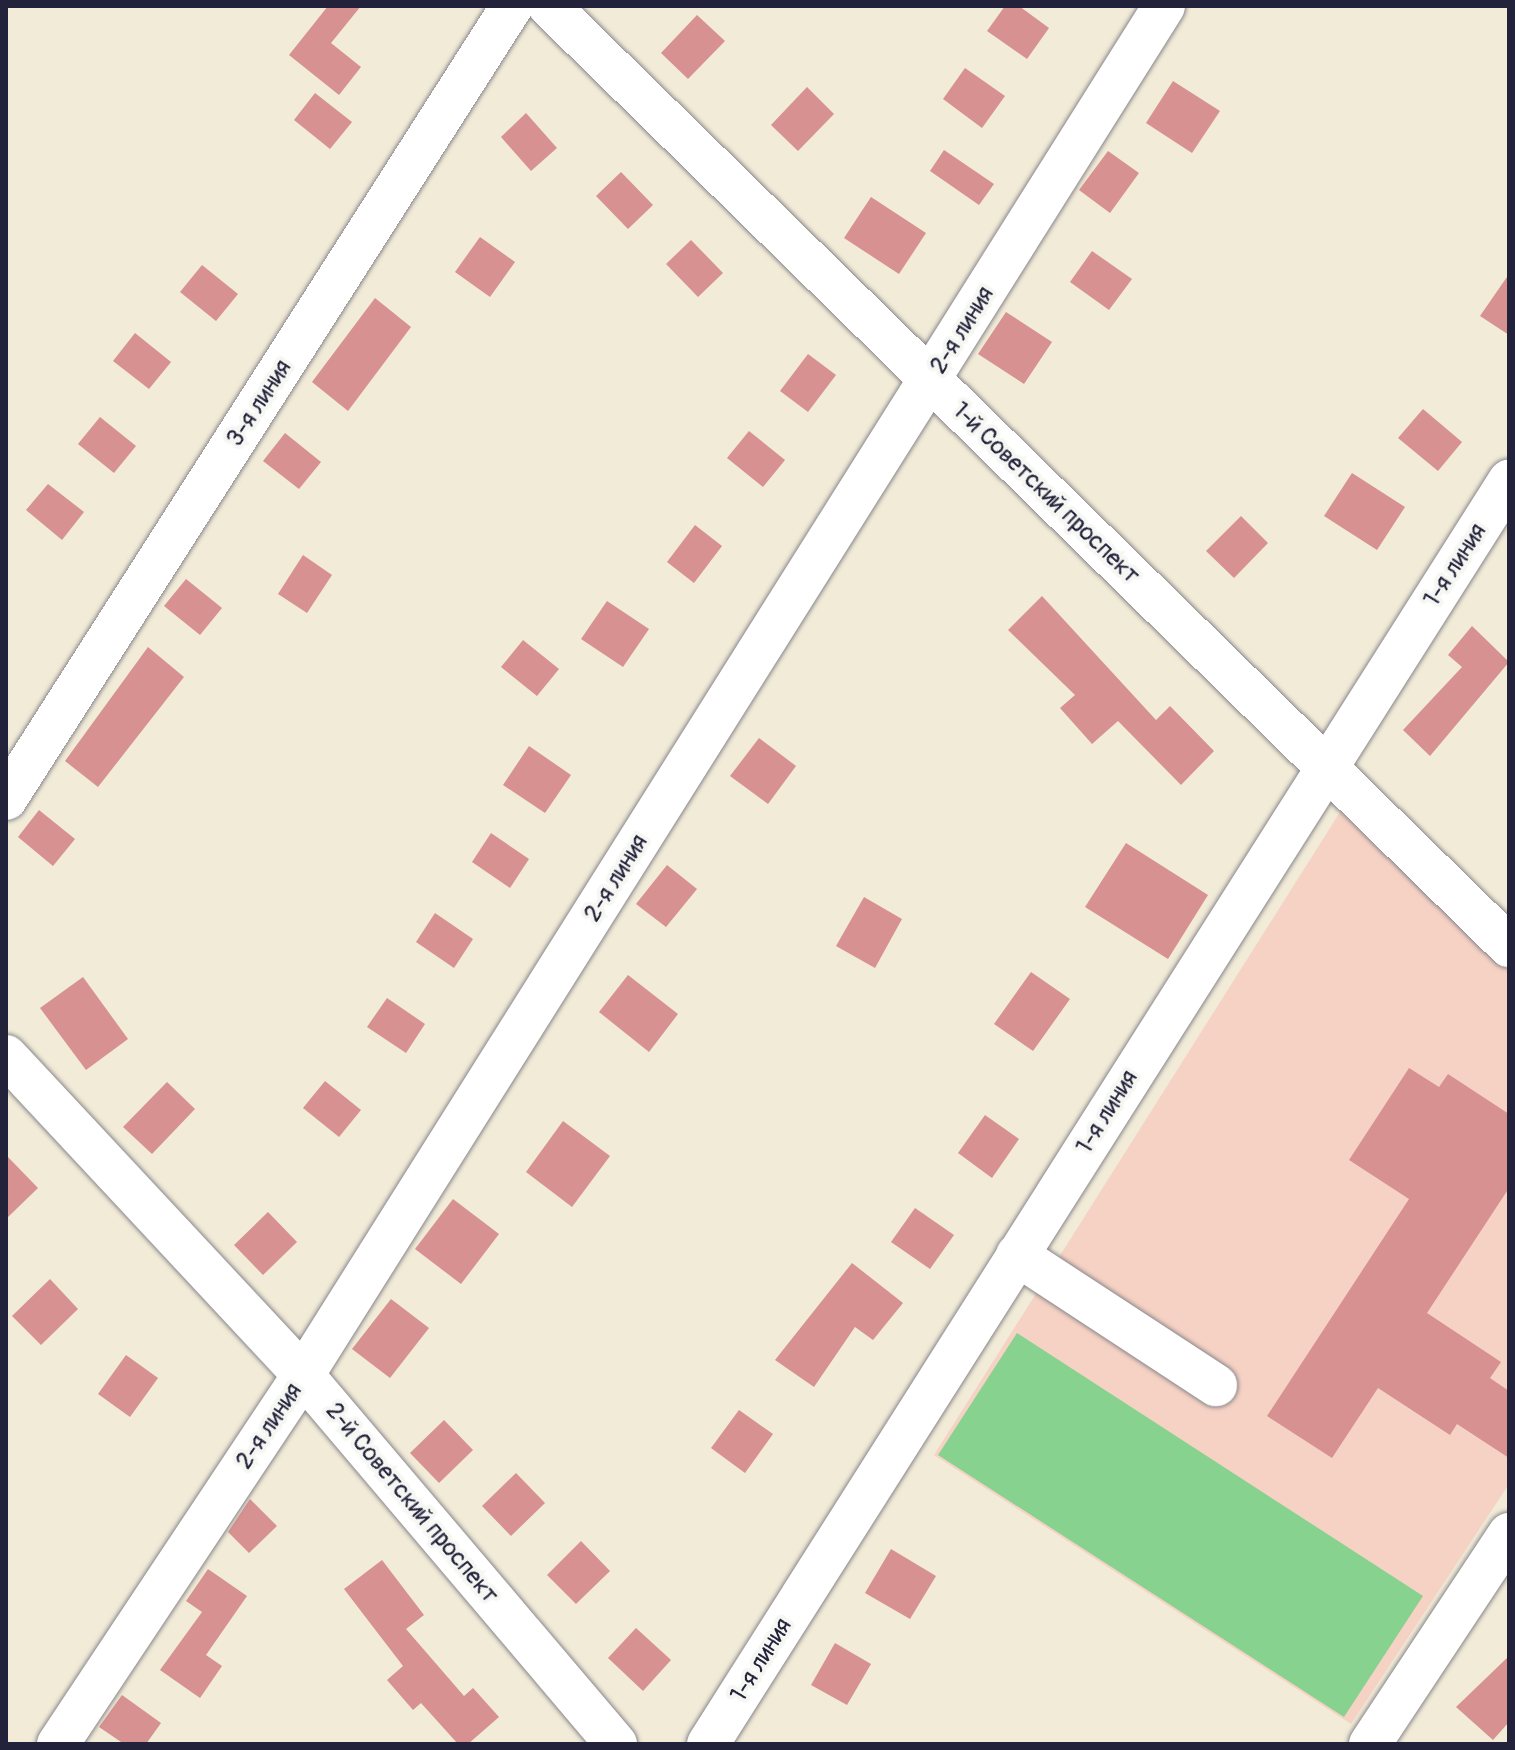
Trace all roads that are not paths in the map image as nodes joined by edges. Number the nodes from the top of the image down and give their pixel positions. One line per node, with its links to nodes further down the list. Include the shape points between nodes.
1 (512, 6): 7 (street, 3-я линия)
2 (549, 6): 4 (street, 1-й Советский проспект)
3 (1164, 6): 4 (street, 2-я линия)
4 (930, 380): 6 (street, 1-й Советский проспект); 11 (street, 2-я линия)
5 (1509, 481): 6 (street, 1-я линия)
6 (1326, 767): 8 (street, 1-й Советский проспект); 10 (street, 1-я линия)
7 (6, 799)
8 (1509, 946)
9 (6, 1056): 11 (street, 2-й Советский проспект)
10 (1017, 1255): 12 (street); 17 (street, 1-я линия)
11 (303, 1375): 15 (street, 2-я линия); 16 (street, 2-й Советский проспект)
12 (1216, 1385)
13 (1509, 1534): 14 (street)
14 (1383, 1738)
15 (58, 1744)
16 (616, 1744)
17 (708, 1744)

